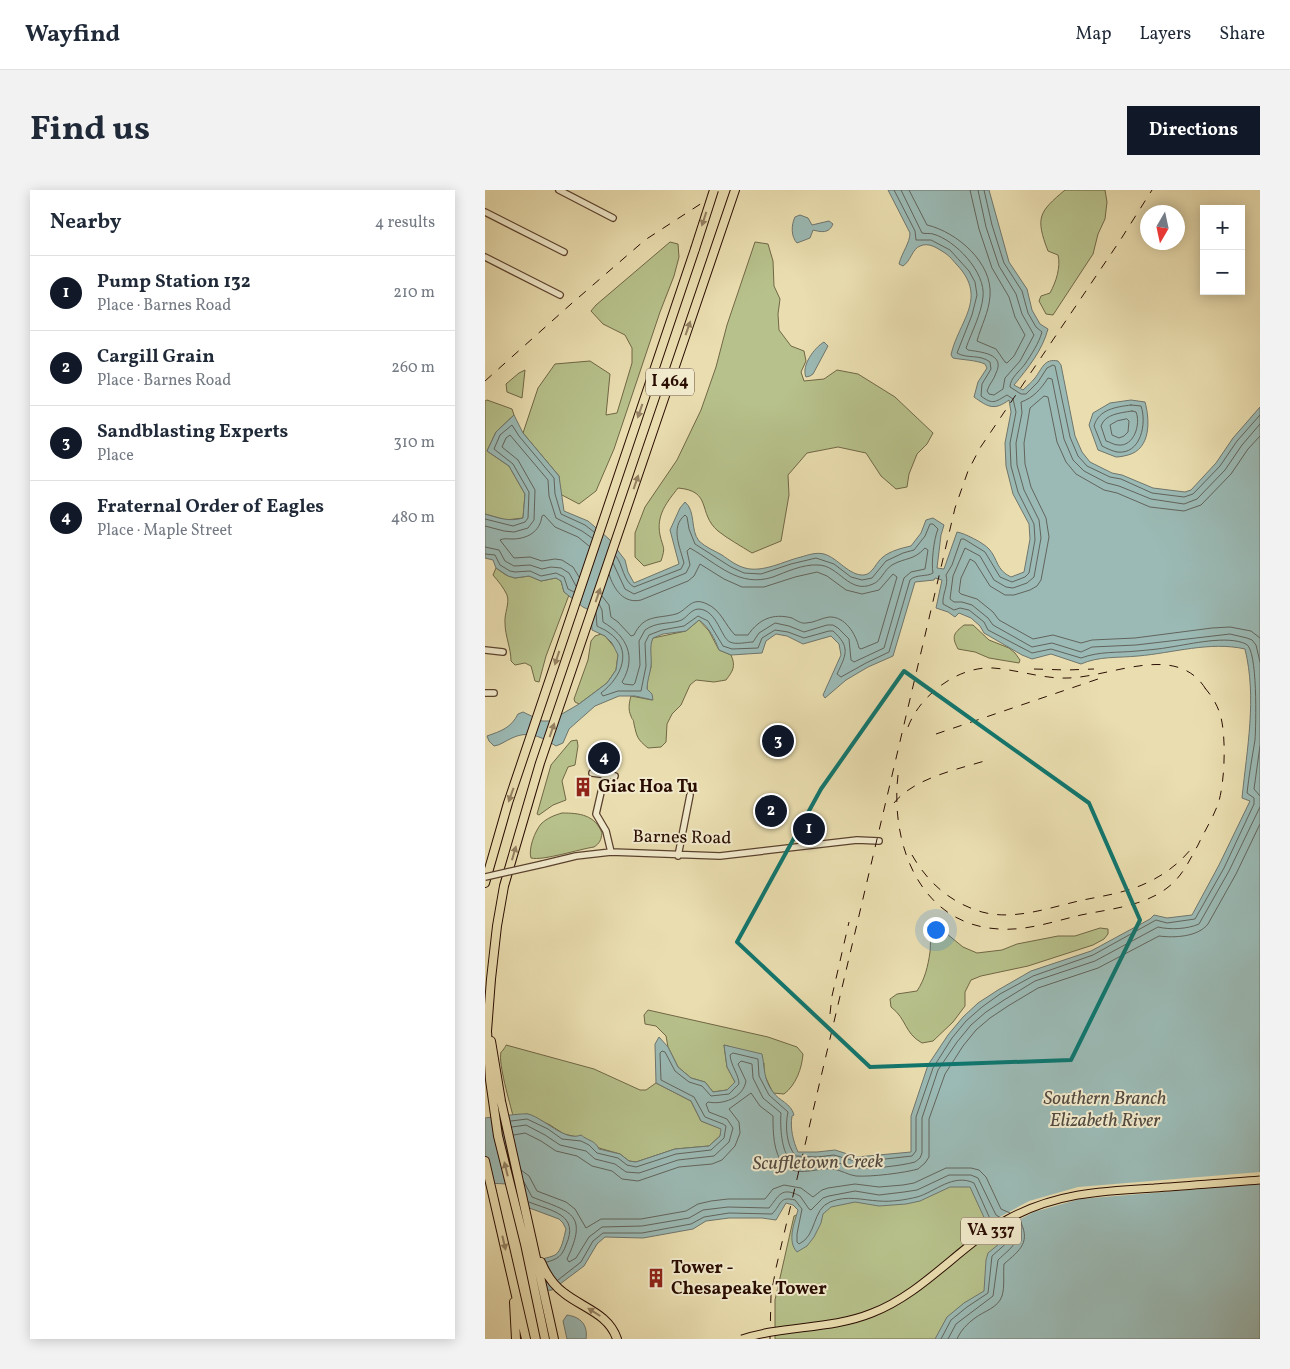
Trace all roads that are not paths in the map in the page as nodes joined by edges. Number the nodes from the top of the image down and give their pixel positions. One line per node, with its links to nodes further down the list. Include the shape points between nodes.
1 (559, 190): 5 (street)
2 (714, 190): 21 (highway, I 464, one-way to 21, bridge, via 498,832)
3 (735, 190): 22 (highway, I 464, one-way to 3, via 487,1055 488,1021 504,886 540,763)
4 (485, 212): 6 (street)
5 (613, 218)
6 (564, 252)
7 (485, 256): 8 (street)
8 (560, 295)
9 (485, 650): 10 (street)
10 (503, 652)
11 (485, 693): 12 (street)
12 (493, 693)
13 (592, 772): 14 (street)
14 (605, 775): 15 (street); 18 (street, via 596,814 610,841)
15 (615, 776)
16 (690, 795): 19 (street)
17 (879, 841): 19 (street, Barnes Road, via 857,840 720,856)
18 (611, 852): 19 (street, Barnes Road); 20 (street, Barnes Road, bridge, via 582,855)
19 (678, 856)
20 (485, 877)
21 (485, 884)
22 (497, 1101): 25 (highway); 27 (highway, I 464, one-way to 22, via 498,1136)
23 (485, 1161): 26 (highway, one-way to 26)
24 (1260, 1180): 33 (main road, VA 337, bridge, via 1090,1192 1048,1202 1003,1223 912,1292 873,1313 835,1324 772,1331)
25 (533, 1241): 27 (highway); 32 (highway, one-way to 25, via 607,1321 564,1293 545,1272)
26 (513, 1283): 28 (highway); 29 (highway)
27 (542, 1306): 30 (highway, I 464); 31 (highway)
28 (517, 1339)
29 (526, 1339)
30 (545, 1339)
31 (554, 1339)
32 (617, 1339)
33 (742, 1339)

